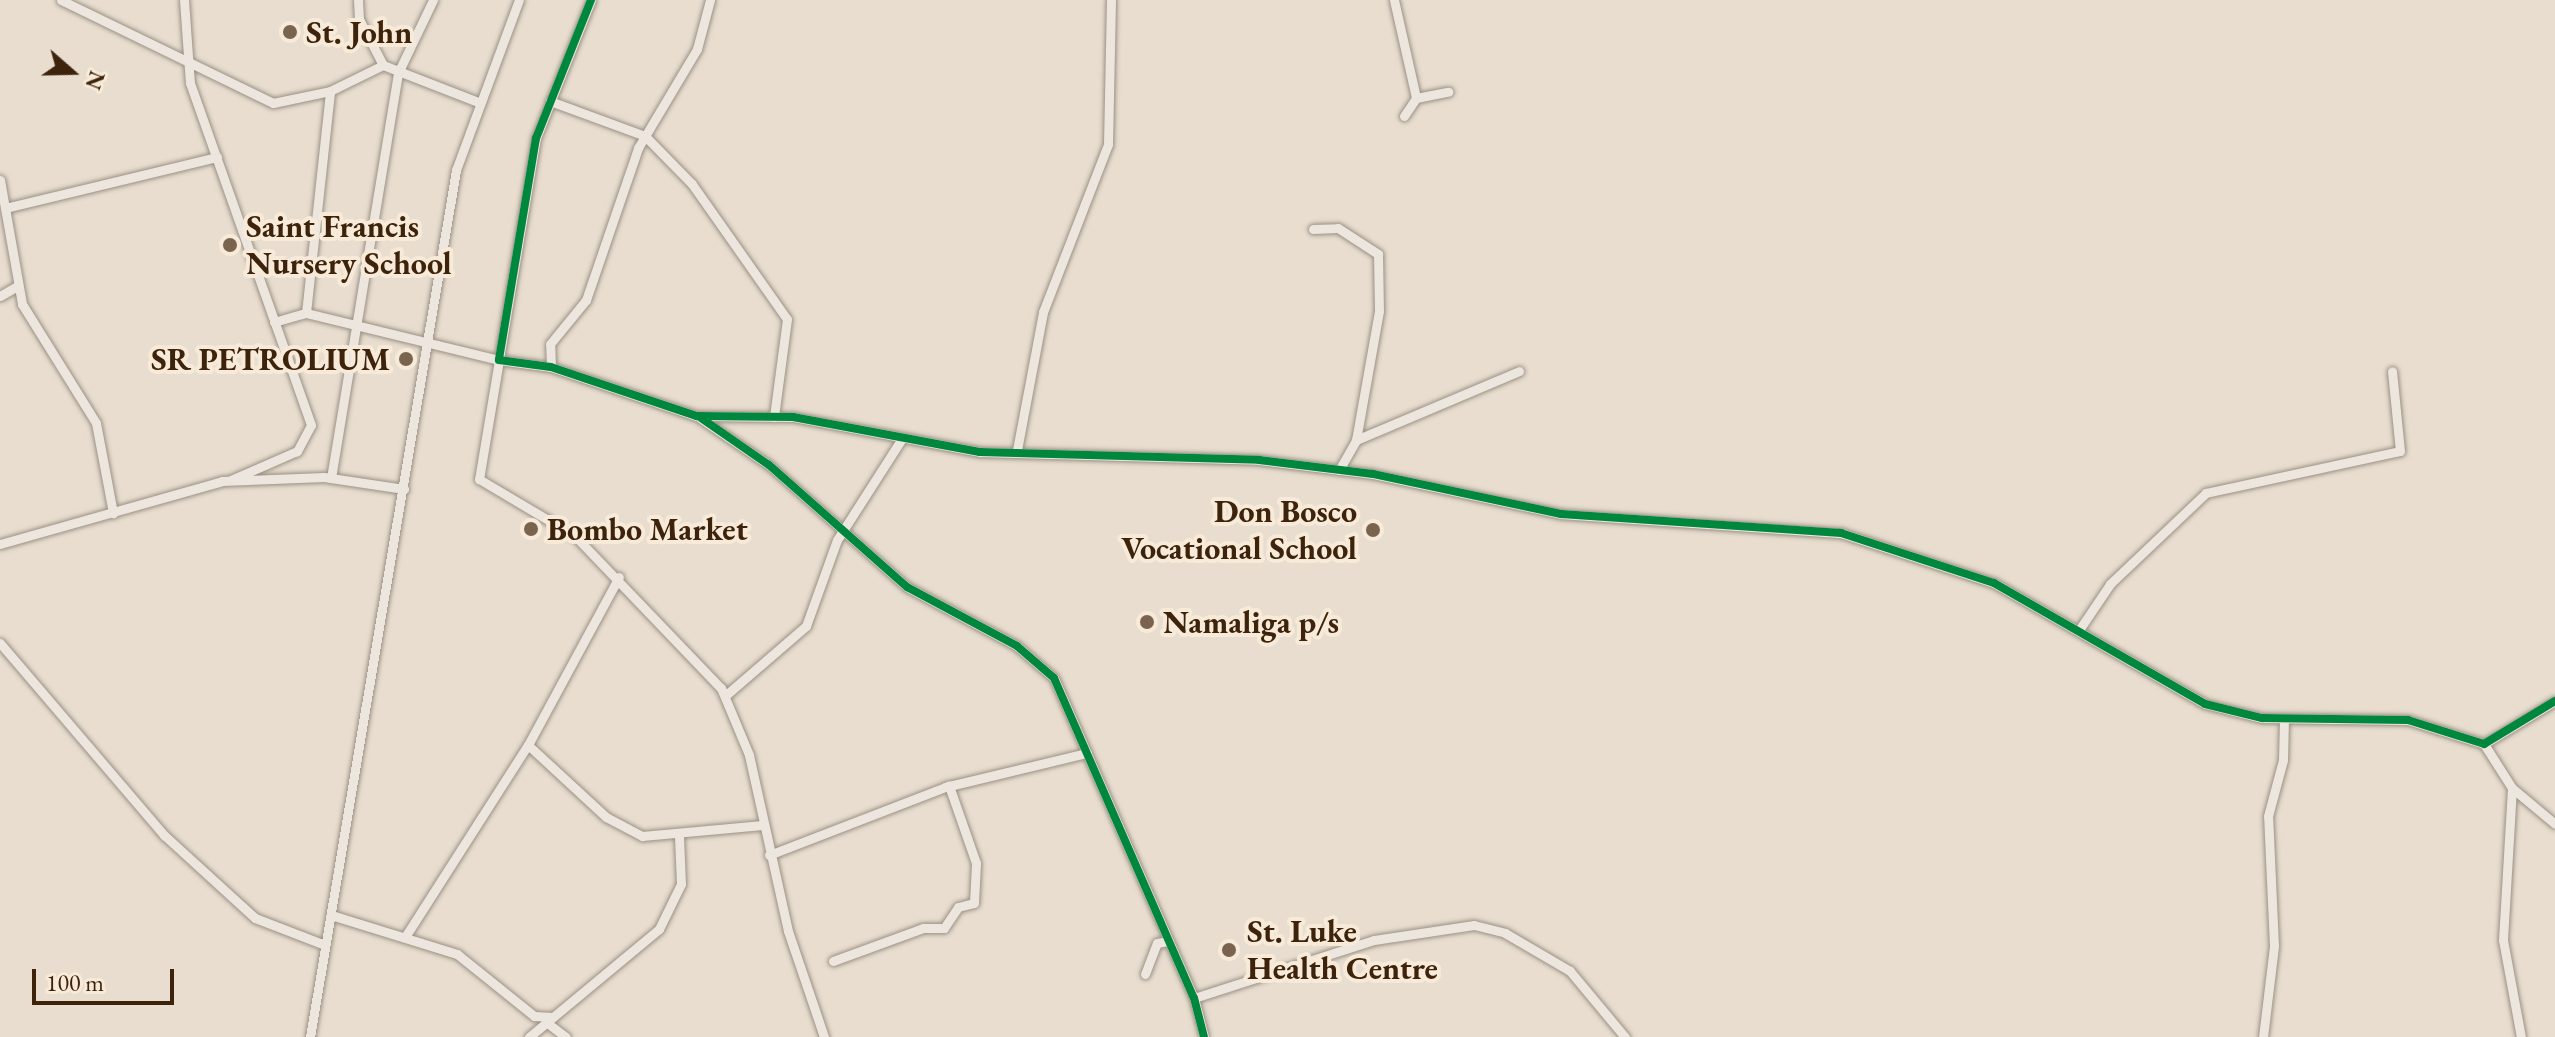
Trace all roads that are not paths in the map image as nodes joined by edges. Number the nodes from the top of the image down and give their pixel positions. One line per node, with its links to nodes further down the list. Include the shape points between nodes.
1 (61, 0): 11 (street, via 134,30)
2 (184, 0): 11 (street)
3 (347, 0): 10 (street)
4 (433, 0): 13 (street)
5 (519, 0): 18 (street)
6 (591, 0): 17 (street)
7 (710, 0): 20 (street, via 697,49)
8 (1111, 0): 40 (street, via 1108,144 1043,312)
9 (1394, 0): 16 (street)
10 (357, 4): 12 (street)
11 (184, 61): 14 (street, via 273,103); 21 (street)
12 (383, 65): 13 (street); 14 (street)
13 (398, 73): 18 (street); 30 (street)
14 (330, 91): 28 (street)
15 (1448, 92): 16 (street)
16 (1416, 98): 19 (street)
17 (550, 101): 20 (street); 32 (street, via 532,155)
18 (478, 102): 31 (street, via 456,170)
19 (1404, 116)
20 (645, 136): 33 (street, via 586,300 550,344); 37 (street, via 692,184 787,319)
21 (217, 157): 24 (street); 29 (street)
22 (0, 180): 23 (street)
23 (2, 193): 24 (street)
24 (9, 207): 26 (street)
25 (1313, 229): 39 (street, via 1338,228 1378,254 1379,311)
26 (17, 286): 27 (street); 45 (street, via 48,357 96,423)
27 (0, 296)
28 (306, 313): 29 (street); 30 (street)
29 (274, 322): 43 (street, via 310,436 297,451)
30 (360, 325): 31 (street); 42 (street)
31 (429, 339): 32 (street); 44 (street)
32 (499, 360): 33 (street); 48 (street, via 479,479 554,519)
33 (551, 367): 36 (street)
34 (1519, 371): 39 (street)
35 (2392, 371): 49 (street, via 2400,451 2206,493 2110,584)
36 (697, 416): 37 (street); 46 (street, via 769,465)
37 (774, 417): 38 (street)
38 (901, 440): 40 (street); 46 (street)
39 (1356, 440): 41 (street)
40 (1017, 450): 41 (street)
41 (1339, 470): 49 (street, via 1534,510 1841,533 1994,583)
42 (331, 478): 43 (street); 44 (street)
43 (231, 480): 45 (street)
44 (404, 489): 63 (street)
45 (113, 513): 47 (street)
46 (840, 535): 51 (street, via 806,626); 56 (street, via 920,596 1044,666 1064,692)
47 (0, 544)
48 (619, 577): 51 (street); 55 (street)
49 (2079, 630): 53 (street, via 2205,704)
50 (0, 643): 66 (street, via 164,835 266,925)
51 (726, 695): 60 (street, via 749,755)
52 (2555, 701): 54 (street)
53 (2284, 720): 54 (street, via 2408,720); 78 (street, via 2283,760 2268,816 2274,946)
54 (2484, 744): 58 (street)
55 (528, 745): 61 (street, via 617,825); 64 (street)
56 (1087, 753): 57 (street); 65 (street)
57 (949, 786): 62 (street); 67 (street, via 976,863 974,903 958,907 944,928 923,928)
58 (2512, 788): 59 (street); 79 (street, via 2503,940)
59 (2555, 824)
60 (762, 825): 61 (street); 62 (street)
61 (679, 837): 71 (street, via 681,884 659,929)
62 (769, 855): 75 (street)
63 (331, 915): 64 (street); 66 (street)
64 (405, 937): 70 (street, via 469,959)
65 (1168, 941): 68 (street, via 1157,943); 69 (street)
66 (325, 945): 73 (street)
67 (833, 961)
68 (1145, 974)
69 (1194, 998): 76 (street); 77 (street, via 1374,940 1474,925 1505,933 1570,971)
70 (534, 1016): 71 (street); 72 (street)
71 (550, 1019): 72 (street); 74 (street)
72 (532, 1035)
73 (310, 1037)
74 (566, 1037)
75 (824, 1037)
76 (1204, 1037)
77 (1625, 1037)
78 (2263, 1037)
79 (2521, 1037)

